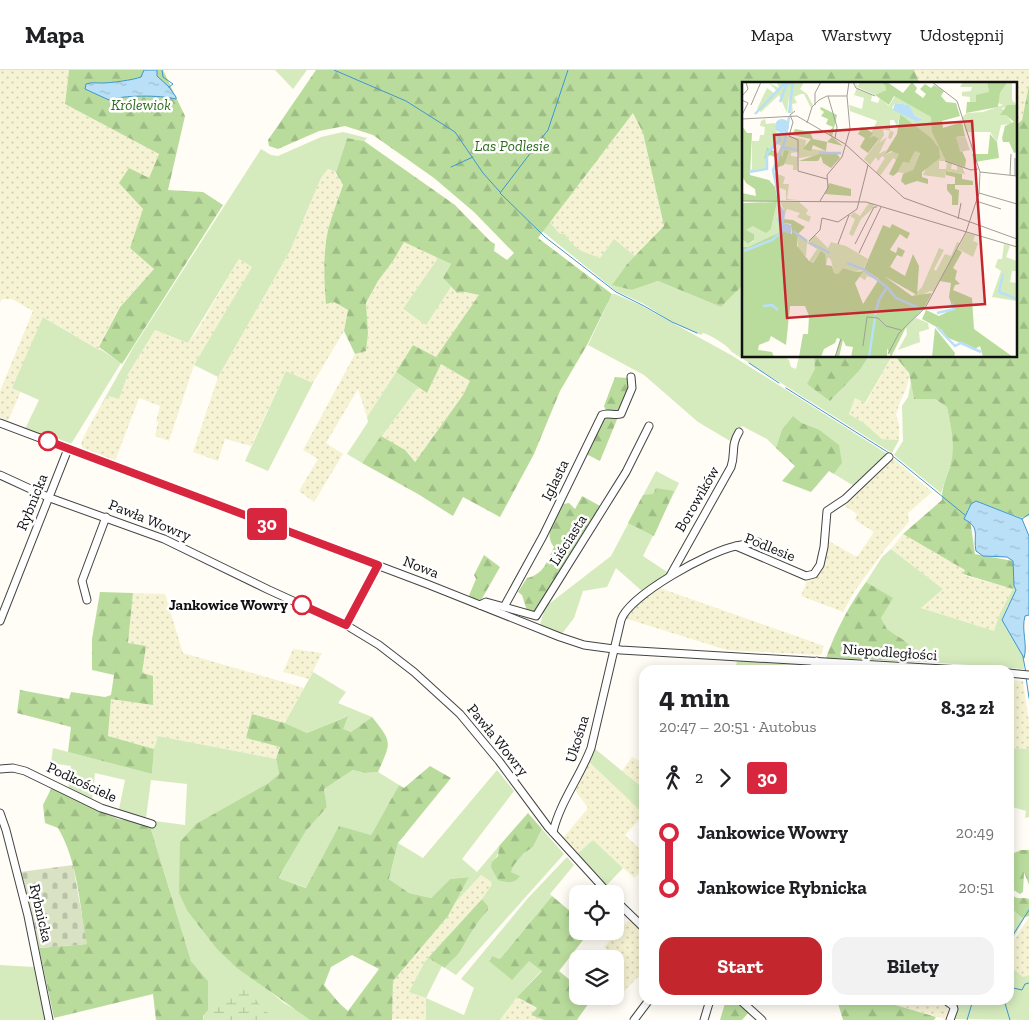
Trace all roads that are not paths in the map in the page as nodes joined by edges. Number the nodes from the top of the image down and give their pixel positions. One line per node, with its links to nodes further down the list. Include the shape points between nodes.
1 (631, 377): 17 (street, Iglasta, via 632,388 620,414 606,413 602,416)
2 (0, 423): 5 (street, Nowa)
3 (649, 426): 17 (street, Liściasta, via 626,472 536,616)
4 (739, 432): 13 (street, Borowików, via 733,442 731,468)
5 (68, 448): 8 (street, Rybnicka); 12 (street, Nowa)
6 (889, 458): 11 (street, Podlesie, via 845,499 827,511 824,547 820,565 814,574 806,576)
7 (0, 475): 8 (street, Pawła Wowry)
8 (50, 498): 9 (street, Pawła Wowry); 15 (street, Rybnicka)
9 (106, 517): 14 (street, via 82,581); 19 (street, Pawła Wowry, via 164,538)
10 (758, 542): 11 (street)
11 (736, 546): 13 (street, Podlesie, via 716,552)
12 (378, 565): 16 (street, Nowa); 19 (street)
13 (670, 577): 20 (street, Podlesie, via 626,610)
14 (87, 600)
15 (3, 604): 18 (street, Rybnicka)
16 (480, 605): 17 (street, Liściasta, via 486,602); 20 (street, Nowa, via 570,641)
17 (504, 607)
18 (0, 621)
19 (346, 625): 29 (street, Pawła Wowry, via 414,672 460,714)
20 (614, 649): 21 (street, Nowa); 29 (street, Ukośna, via 591,748)
21 (817, 661): 22 (street); 23 (street, Niepodległości)
22 (815, 665)
23 (881, 665)
24 (1014, 673): 25 (street)
25 (1029, 675)
26 (0, 769): 28 (street, Podkościele, via 24,771 101,808)
27 (0, 813): 37 (street, Rybnicka, via 28,916)
28 (152, 824)
29 (552, 832): 30 (street, Pawła Wowry)
30 (601, 885)
31 (624, 909): 32 (street)
32 (639, 923)
33 (645, 1005): 38 (street)
34 (708, 1005): 39 (street)
35 (746, 1005): 40 (street)
36 (952, 1005): 41 (street, via 954,1010)
37 (49, 1020)
38 (634, 1020)
39 (704, 1020)
40 (762, 1020)
41 (950, 1020)

